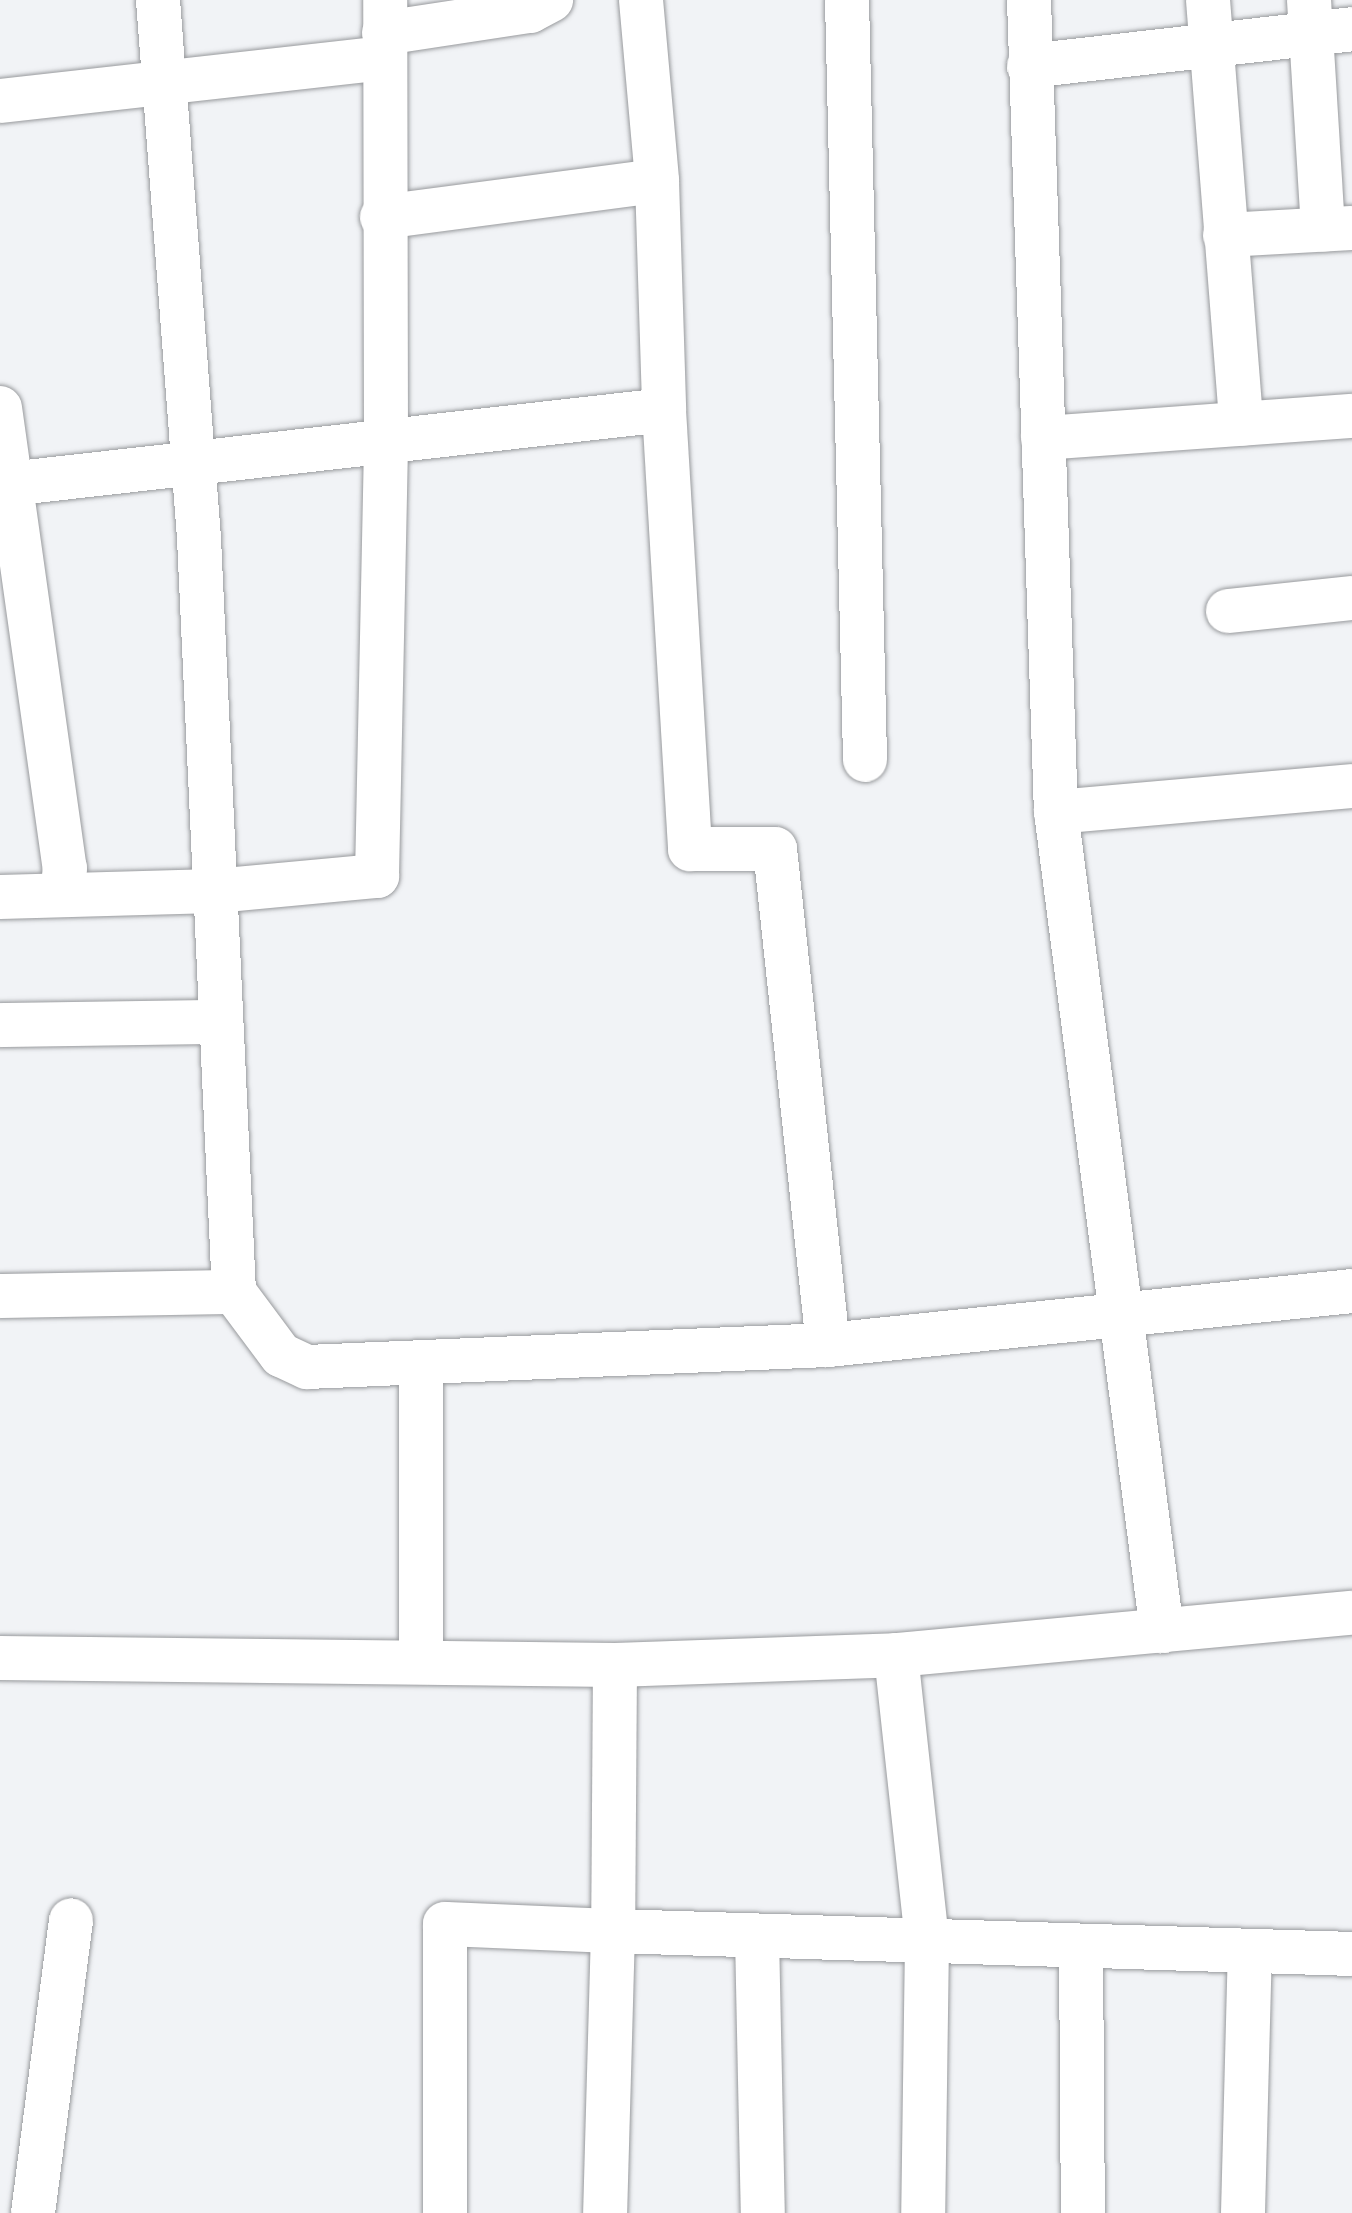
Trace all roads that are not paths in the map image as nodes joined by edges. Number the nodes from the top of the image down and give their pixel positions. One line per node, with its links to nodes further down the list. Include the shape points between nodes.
1 (158, 0): 11 (street)
2 (551, 0): 8 (street, via 530,11)
3 (641, 0): 13 (street)
4 (847, 0): 27 (street)
5 (1029, 0): 10 (street)
6 (1208, 0): 9 (street)
7 (1324, 21): 9 (street); 15 (street)
8 (384, 30): 11 (street); 14 (street)
9 (1209, 46): 10 (street); 16 (street)
10 (1029, 66): 21 (street)
11 (163, 82): 12 (street); 23 (street)
12 (0, 101)
13 (657, 181): 14 (street); 18 (street)
14 (382, 217): 22 (street)
15 (1338, 229): 16 (street)
16 (1225, 235): 20 (street)
17 (0, 408): 24 (street)
18 (664, 410): 22 (street); 39 (street, via 690,849 775,849)
19 (1352, 416): 20 (street)
20 (1241, 424): 21 (street)
21 (1043, 438): 29 (street)
22 (386, 441): 23 (street); 30 (street, via 377,876)
23 (192, 463): 24 (street); 30 (street)
24 (4, 485): 31 (street, via 65,868)
25 (1352, 598): 26 (street)
26 (1228, 611)
27 (865, 760)
28 (1352, 786): 29 (street)
29 (1056, 812): 38 (street)
30 (215, 891): 31 (street); 33 (street)
31 (62, 893): 32 (street)
32 (0, 897)
33 (221, 1022): 34 (street); 36 (street)
34 (0, 1025)
35 (1352, 1291): 38 (street)
36 (234, 1292): 37 (street); 40 (street, via 293,1364)
37 (0, 1296)
38 (1117, 1312): 39 (street); 42 (street)
39 (828, 1345): 40 (street)
40 (421, 1362): 45 (street)
41 (1352, 1613): 42 (street)
42 (1162, 1631): 43 (street)
43 (896, 1655): 46 (street); 50 (street)
44 (0, 1658): 45 (street)
45 (421, 1660): 46 (street)
46 (615, 1665): 48 (street)
47 (71, 1920): 54 (street)
48 (613, 1931): 49 (street); 55 (street, via 445,1924); 56 (street)
49 (757, 1936): 50 (street); 57 (street)
50 (927, 1942): 51 (street); 58 (street)
51 (1081, 1947): 52 (street); 59 (street)
52 (1250, 1953): 53 (street); 60 (street)
53 (1352, 1954)
54 (33, 2213)
55 (445, 2213)
56 (605, 2213)
57 (763, 2213)
58 (923, 2213)
59 (1083, 2213)
60 (1243, 2213)

